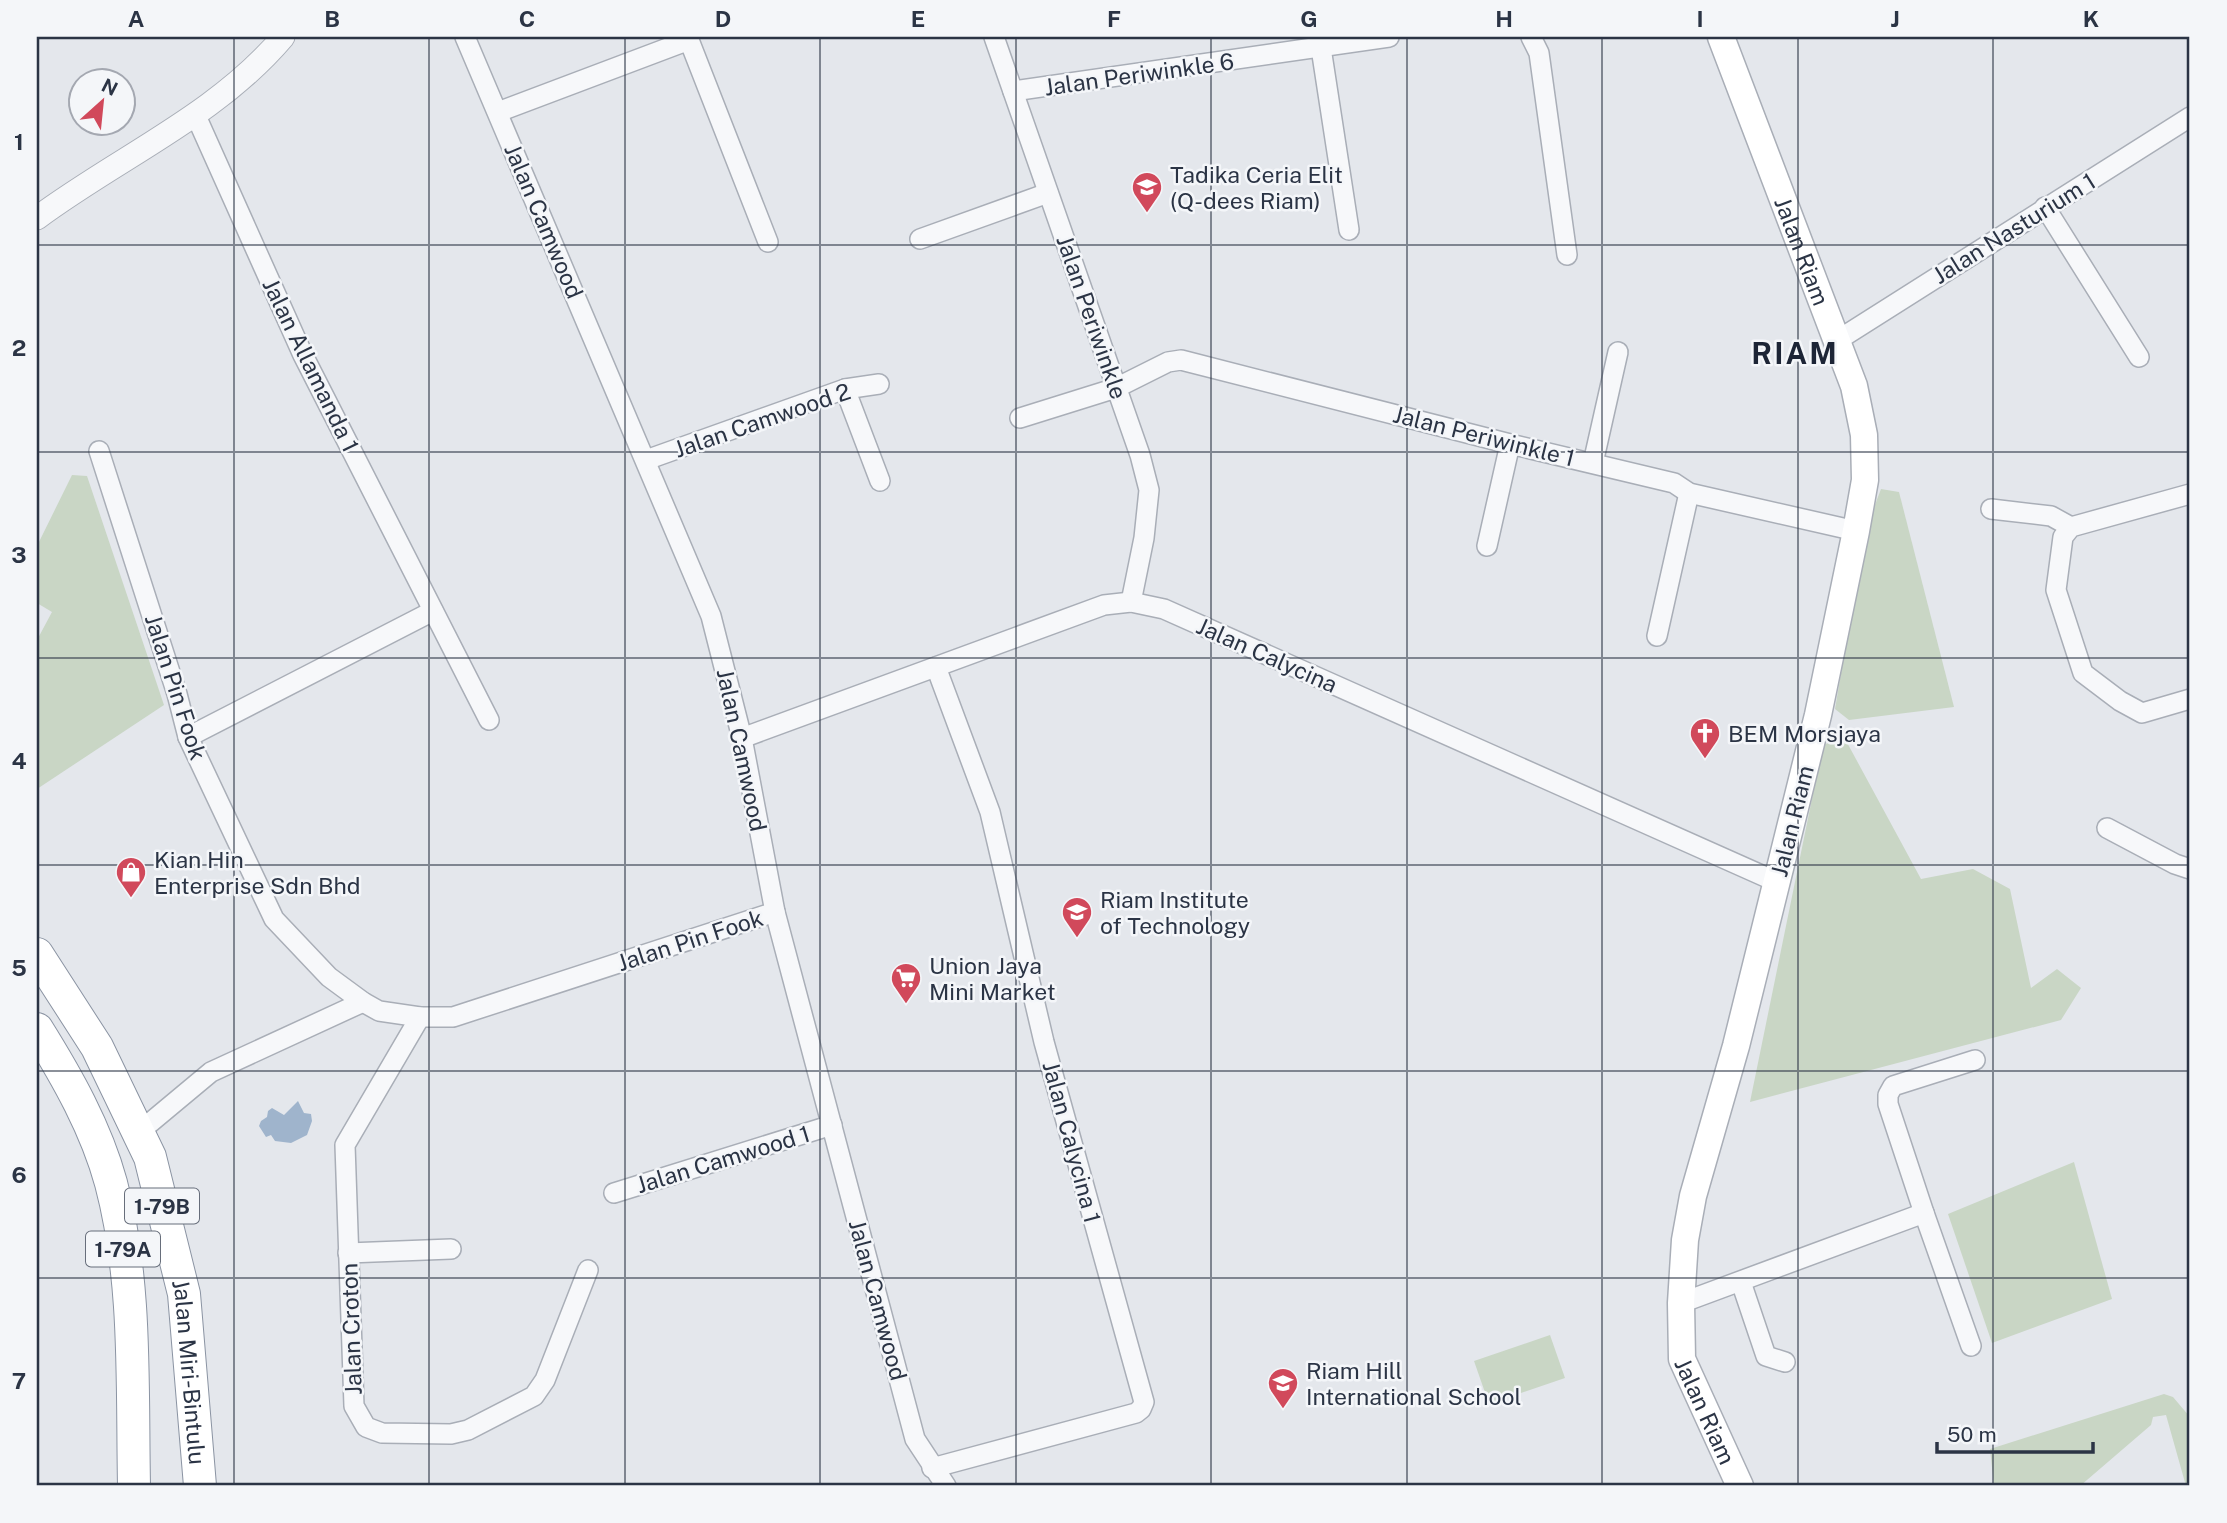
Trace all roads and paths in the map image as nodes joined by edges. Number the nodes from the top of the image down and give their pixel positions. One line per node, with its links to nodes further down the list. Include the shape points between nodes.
1 (283, 37): 11 (street, via 246,75)
2 (465, 37): 10 (street, Jalan Camwood)
3 (994, 37): 9 (street, Jalan Periwinkle)
4 (1389, 37): 8 (street, Jalan Periwinkle 6)
5 (1531, 37): 19 (street, via 1539,53)
6 (1721, 37): 20 (main road, Jalan Riam)
7 (688, 38): 10 (street); 18 (street)
8 (1321, 48): 9 (street, Jalan Periwinkle 6); 16 (street)
9 (1013, 91): 13 (street, Jalan Periwinkle)
10 (498, 112): 29 (street, Jalan Camwood)
11 (195, 116): 15 (street); 39 (street, Jalan Allamanda 1, via 303,355)
12 (2190, 117): 14 (street, Jalan Nasturium 1)
13 (1048, 194): 17 (street); 24 (street, Jalan Periwinkle)
14 (2045, 207): 20 (street, Jalan Nasturium 1); 22 (street)
15 (37, 218)
16 (1349, 230)
17 (920, 239)
18 (768, 242)
19 (1567, 255)
20 (1838, 340): 36 (main road, Jalan Riam, via 1864,435 1865,480)
21 (1618, 352): 30 (street)
22 (2139, 357)
23 (879, 384): 25 (street, Jalan Camwood 2)
24 (1116, 388): 26 (street, Jalan Periwinkle 1); 27 (street, Jalan Periwinkle 1, via 1181,359); 38 (street, Jalan Periwinkle, via 1149,490)
25 (845, 389): 29 (street, Jalan Camwood 2); 31 (street)
26 (1020, 418)
27 (1510, 444): 30 (street, Jalan Periwinkle 1); 37 (street)
28 (99, 451): 44 (street, Jalan Pin Fook)
29 (646, 460): 45 (street, Jalan Camwood, via 711,616)
30 (1594, 463): 32 (street, Jalan Periwinkle 1, via 1674,482)
31 (880, 481)
32 (1689, 493): 36 (street, Jalan Periwinkle 1); 40 (street)
33 (2190, 494): 35 (street)
34 (1991, 509): 35 (street, via 2051,516)
35 (2071, 527): 42 (street, via 2063,537 2056,590 2082,673 2142,713)
36 (1856, 531): 48 (main road, Jalan Riam)
37 (1487, 546)
38 (1131, 602): 41 (street, Jalan Calycina, via 1104,605); 48 (street, Jalan Calycina, via 1164,609)
39 (433, 611): 43 (street, Jalan Allamanda 1); 44 (street)
40 (1657, 636)
41 (936, 667): 45 (street, Jalan Calycina); 66 (street, Jalan Calycina 1, via 990,812 1044,1042 1144,1402 1136,1413)
42 (2190, 699)
43 (489, 720)
44 (188, 737): 51 (street, Jalan Pin Fook, via 274,919 329,976)
45 (742, 738): 49 (street, Jalan Camwood)
46 (2107, 828): 47 (street)
47 (2190, 869)
48 (1777, 882): 63 (main road, Jalan Riam, via 1693,1196)
49 (775, 912): 52 (street, Jalan Pin Fook, via 453,1017); 55 (street, Jalan Camwood)
50 (37, 954): 56 (highway, Jalan Miri-Bintulu / 1-79B, via 97,1048)
51 (363, 1002): 52 (street, Jalan Pin Fook, via 379,1010); 56 (street, via 211,1072)
52 (420, 1017): 60 (street, Jalan Croton, via 345,1145)
53 (37, 1029): 67 (highway, 1-79A, via 69,1080 111,1182 129,1280)
54 (1975, 1060): 58 (street, via 1893,1086 1888,1095)
55 (832, 1125): 57 (street, Jalan Camwood 1); 66 (street, Jalan Camwood, via 915,1438)
56 (139, 1132): 68 (highway, Jalan Miri-Bintulu / 1-79B, via 150,1157 184,1294)
57 (614, 1193)
58 (1924, 1213): 62 (street); 64 (street)
59 (452, 1249): 60 (street)
60 (348, 1253): 61 (street, Jalan Croton, via 354,1406 366,1427 382,1433 468,1430 534,1396 545,1380)
61 (588, 1270)
62 (1741, 1282): 63 (street); 65 (street, via 1766,1356)
63 (1681, 1303): 70 (main road, Jalan Riam, via 1682,1359)
64 (1971, 1346)
65 (1784, 1362)
66 (932, 1468): 69 (street, Jalan Camwood)
67 (134, 1486)
68 (200, 1486)
69 (946, 1486)
70 (1739, 1486)

